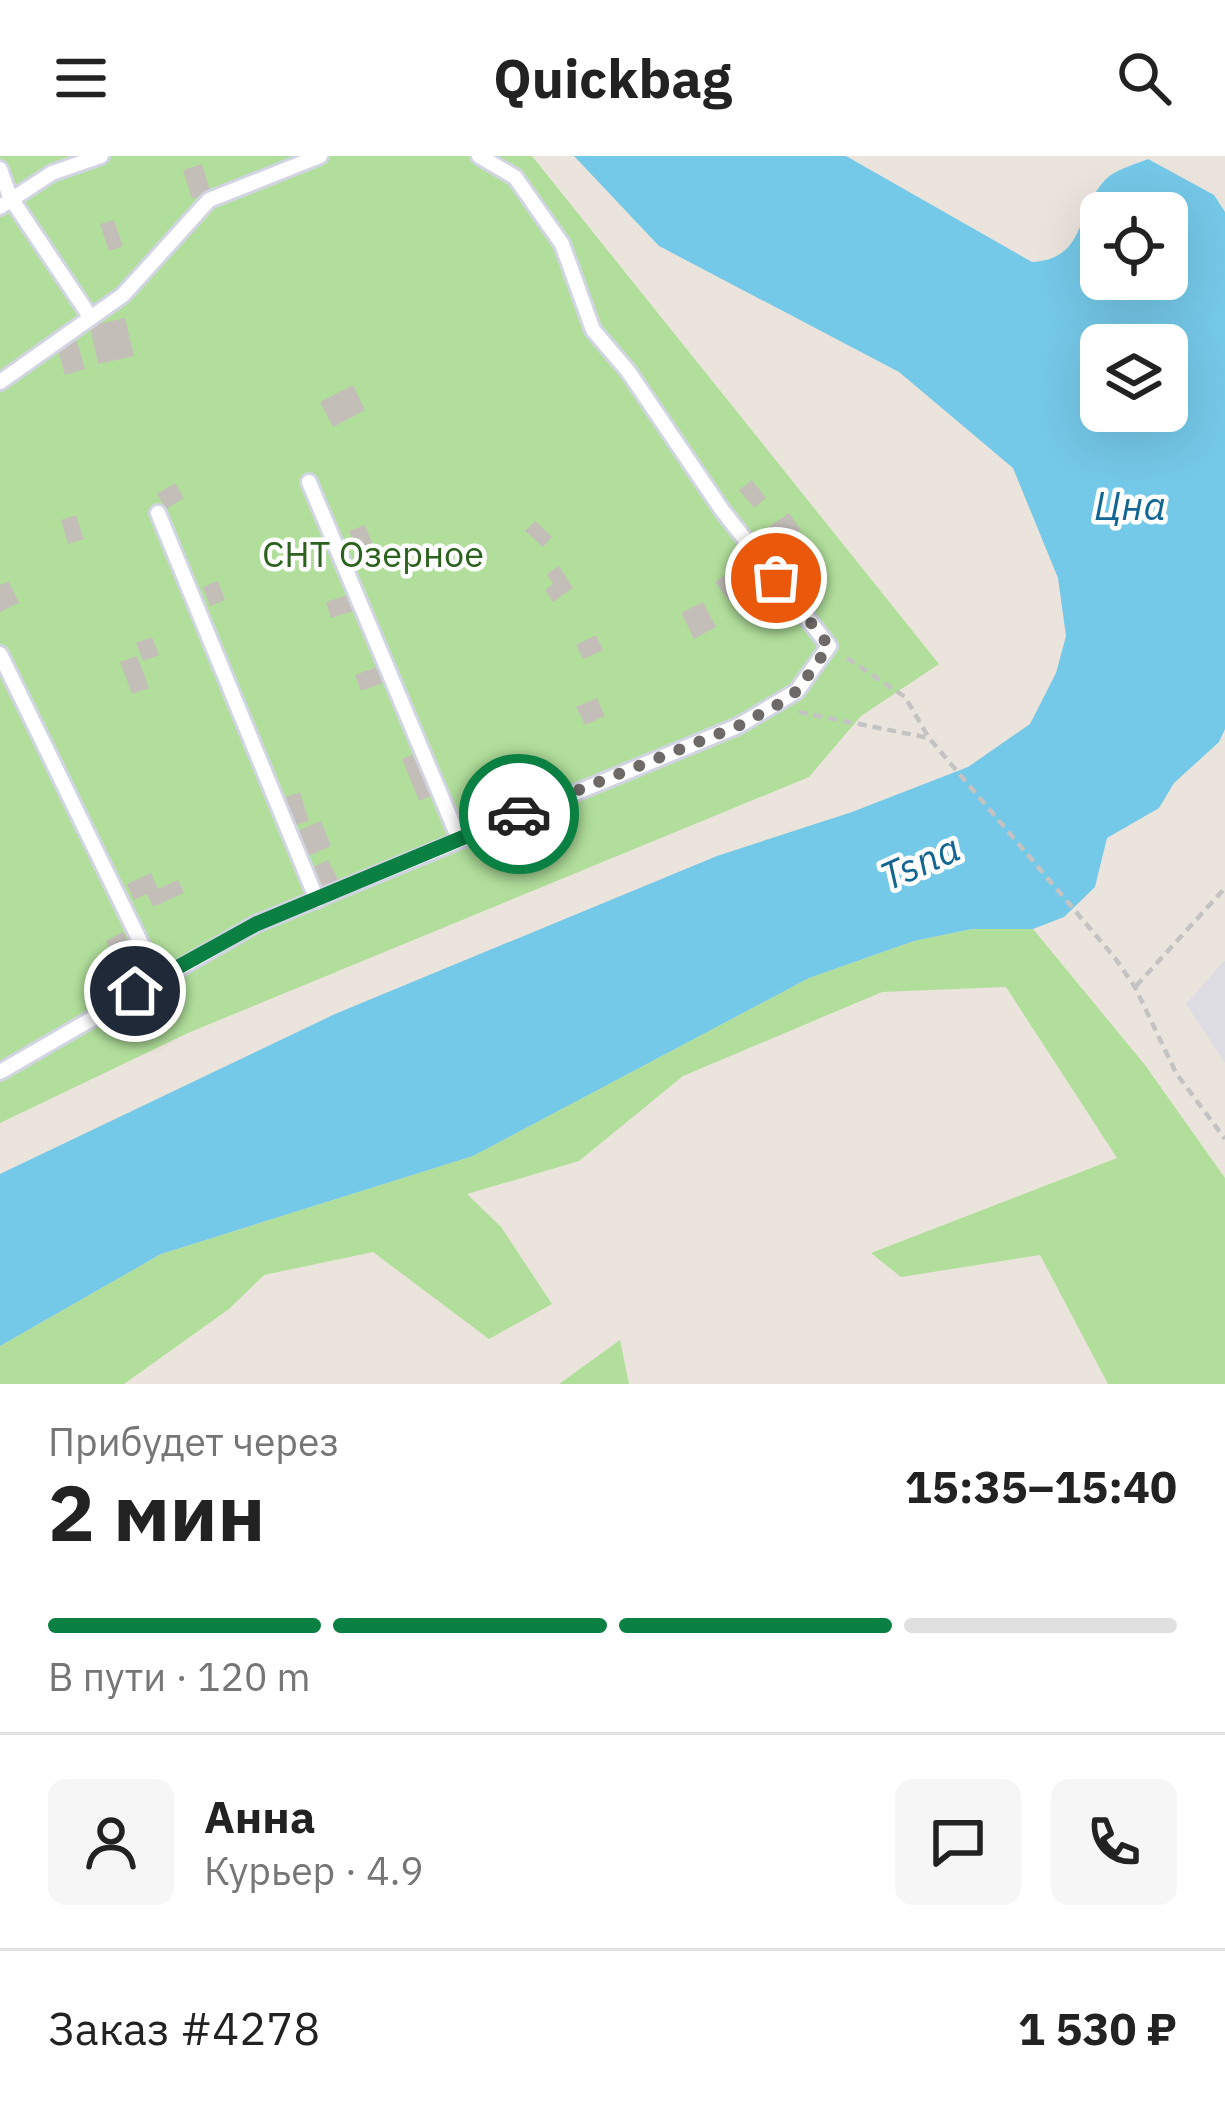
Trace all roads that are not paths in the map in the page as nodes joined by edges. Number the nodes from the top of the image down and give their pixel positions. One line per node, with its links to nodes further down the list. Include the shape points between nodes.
1 (101, 156): 5 (lane)
2 (320, 156): 6 (lane, via 209,200 123,295)
3 (479, 156): 11 (lane, via 515,176 562,244 593,330 829,646 797,691 738,726)
4 (0, 169): 5 (lane)
5 (5, 202): 6 (lane)
6 (91, 318): 7 (lane)
7 (0, 382)
8 (309, 482): 11 (lane)
9 (158, 513): 12 (lane)
10 (0, 653): 13 (lane)
11 (459, 839): 12 (lane)
12 (317, 900): 13 (lane)
13 (158, 978): 14 (lane)
14 (0, 1072)

